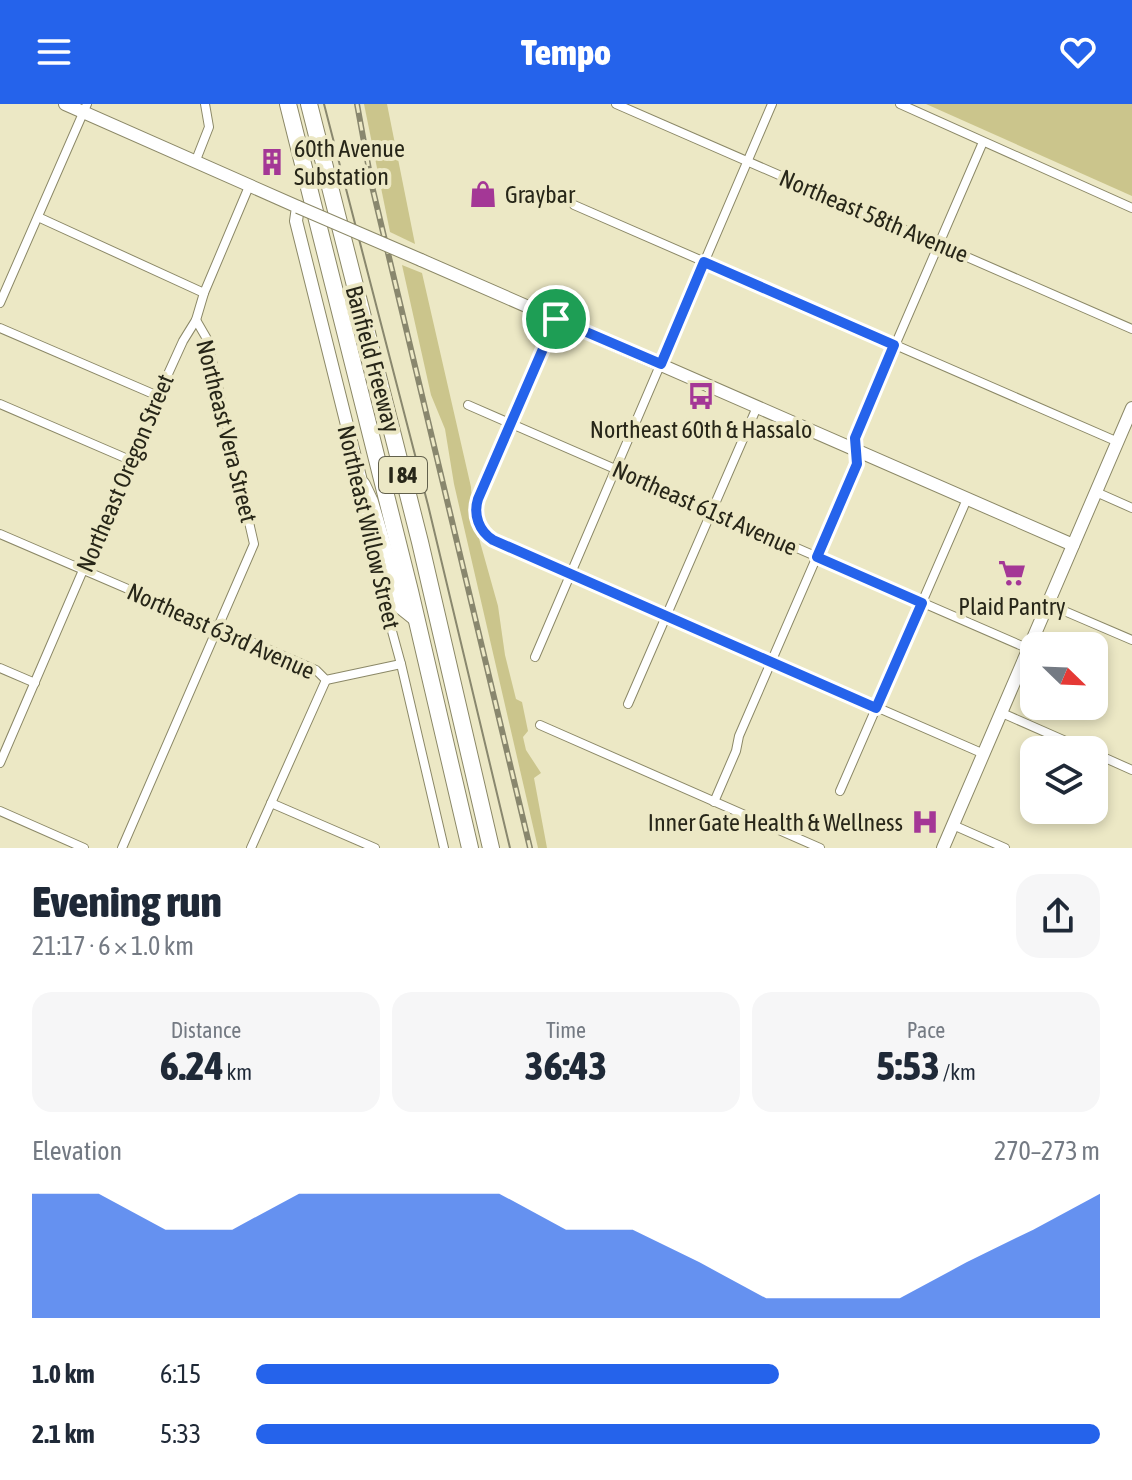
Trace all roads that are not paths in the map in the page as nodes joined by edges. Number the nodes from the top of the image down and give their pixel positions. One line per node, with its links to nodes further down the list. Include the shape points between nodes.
1 (65, 104): 8 (main road)
2 (205, 104): 10 (street, via 209,127)
3 (288, 104): 50 (highway, Banfield Freeway / I 84)
4 (309, 104): 82 (highway, Banfield Freeway / I 84)
5 (616, 104): 11 (street, Northeast 58th Avenue)
6 (772, 104): 11 (street)
7 (900, 104): 9 (street)
8 (85, 108): 10 (main road); 16 (street)
9 (983, 142): 15 (street); 17 (street)
10 (196, 160): 12 (main road)
11 (747, 161): 17 (street, Northeast 58th Avenue); 18 (street)
12 (250, 184): 14 (main road); 19 (street, Northeast Oregon Street)
13 (574, 205): 18 (street)
14 (298, 207): 21 (main road, bridge); 37 (main road, Northeast Willow Street, via 296,221)
15 (1132, 208)
16 (38, 217): 19 (street); 20 (street)
17 (938, 244): 24 (street, Northeast 58th Avenue); 25 (street)
18 (704, 262): 25 (street); 26 (street)
19 (204, 293): 22 (street, Northeast Oregon Street)
20 (0, 303)
21 (556, 319): 26 (main road); 32 (street)
22 (196, 320): 27 (street, Northeast Oregon Street); 51 (street, Northeast Vera Street, via 207,339 254,544)
23 (0, 328): 27 (street)
24 (1132, 329)
25 (894, 345): 33 (street); 34 (street, via 855,438)
26 (661, 364): 30 (main road); 36 (street)
27 (158, 396): 35 (street, Northeast Oregon Street)
28 (0, 404): 35 (street)
29 (468, 405): 32 (street, Northeast 61st Avenue)
30 (757, 407): 34 (main road); 41 (street)
31 (1132, 408): 33 (main road)
32 (511, 424): 36 (street, Northeast 61st Avenue); 46 (street, via 476,507 483,533)
33 (1118, 442): 38 (main road)
34 (856, 450): 39 (main road); 44 (street, via 857,464)
35 (130, 460): 45 (street, Northeast Oregon Street)
36 (615, 469): 41 (street, Northeast 61st Avenue); 46 (street)
37 (362, 485): 50 (highway, via 400,605); 57 (street, Northeast Willow Street, via 375,569)
38 (1096, 492): 40 (street); 43 (main road)
39 (967, 499): 43 (main road); 47 (street)
40 (1132, 508)
41 (713, 511): 44 (street, Northeast 61st Avenue); 49 (street)
42 (0, 534): 45 (street, Northeast 63rd Avenue)
43 (1073, 545): 48 (main road)
44 (817, 557): 47 (street, Northeast 61st Avenue); 56 (street)
45 (83, 570): 51 (street, Northeast 63rd Avenue); 61 (street, Northeast Oregon Street)
46 (570, 574): 49 (street); 55 (street)
47 (922, 603): 54 (street, Northeast 61st Avenue); 63 (street)
48 (1048, 604): 52 (main road); 53 (street)
49 (667, 616): 56 (street); 62 (street)
50 (415, 617): 81 (highway, Banfield Freeway / I 84)
51 (219, 628): 60 (street, Northeast 63rd Avenue, via 316,670); 77 (street)
52 (1036, 632)
53 (1132, 640)
54 (1020, 645)
55 (535, 657)
56 (771, 662): 63 (street); 72 (street)
57 (401, 664): 60 (street, Northeast 63rd Avenue); 80 (street, Northeast Willow Street)
58 (0, 668): 61 (street)
59 (1020, 670): 64 (main road)
60 (326, 680): 73 (street)
61 (35, 683): 69 (street, Northeast Oregon Street)
62 (628, 704)
63 (876, 708): 67 (street); 71 (street)
64 (1002, 713): 66 (street); 67 (main road)
65 (540, 725): 72 (street)
66 (1054, 736)
67 (984, 754): 75 (main road)
68 (1108, 759): 70 (street)
69 (0, 763)
70 (1132, 770)
71 (840, 791)
72 (714, 802): 83 (street)
73 (271, 803): 78 (street); 79 (street)
74 (0, 811): 76 (street)
75 (953, 825): 84 (main road); 85 (street)
76 (84, 848)
77 (122, 848)
78 (251, 848)
79 (375, 848)
80 (444, 848)
81 (470, 848)
82 (491, 848)
83 (820, 848)
84 (943, 848)
85 (1005, 848)

